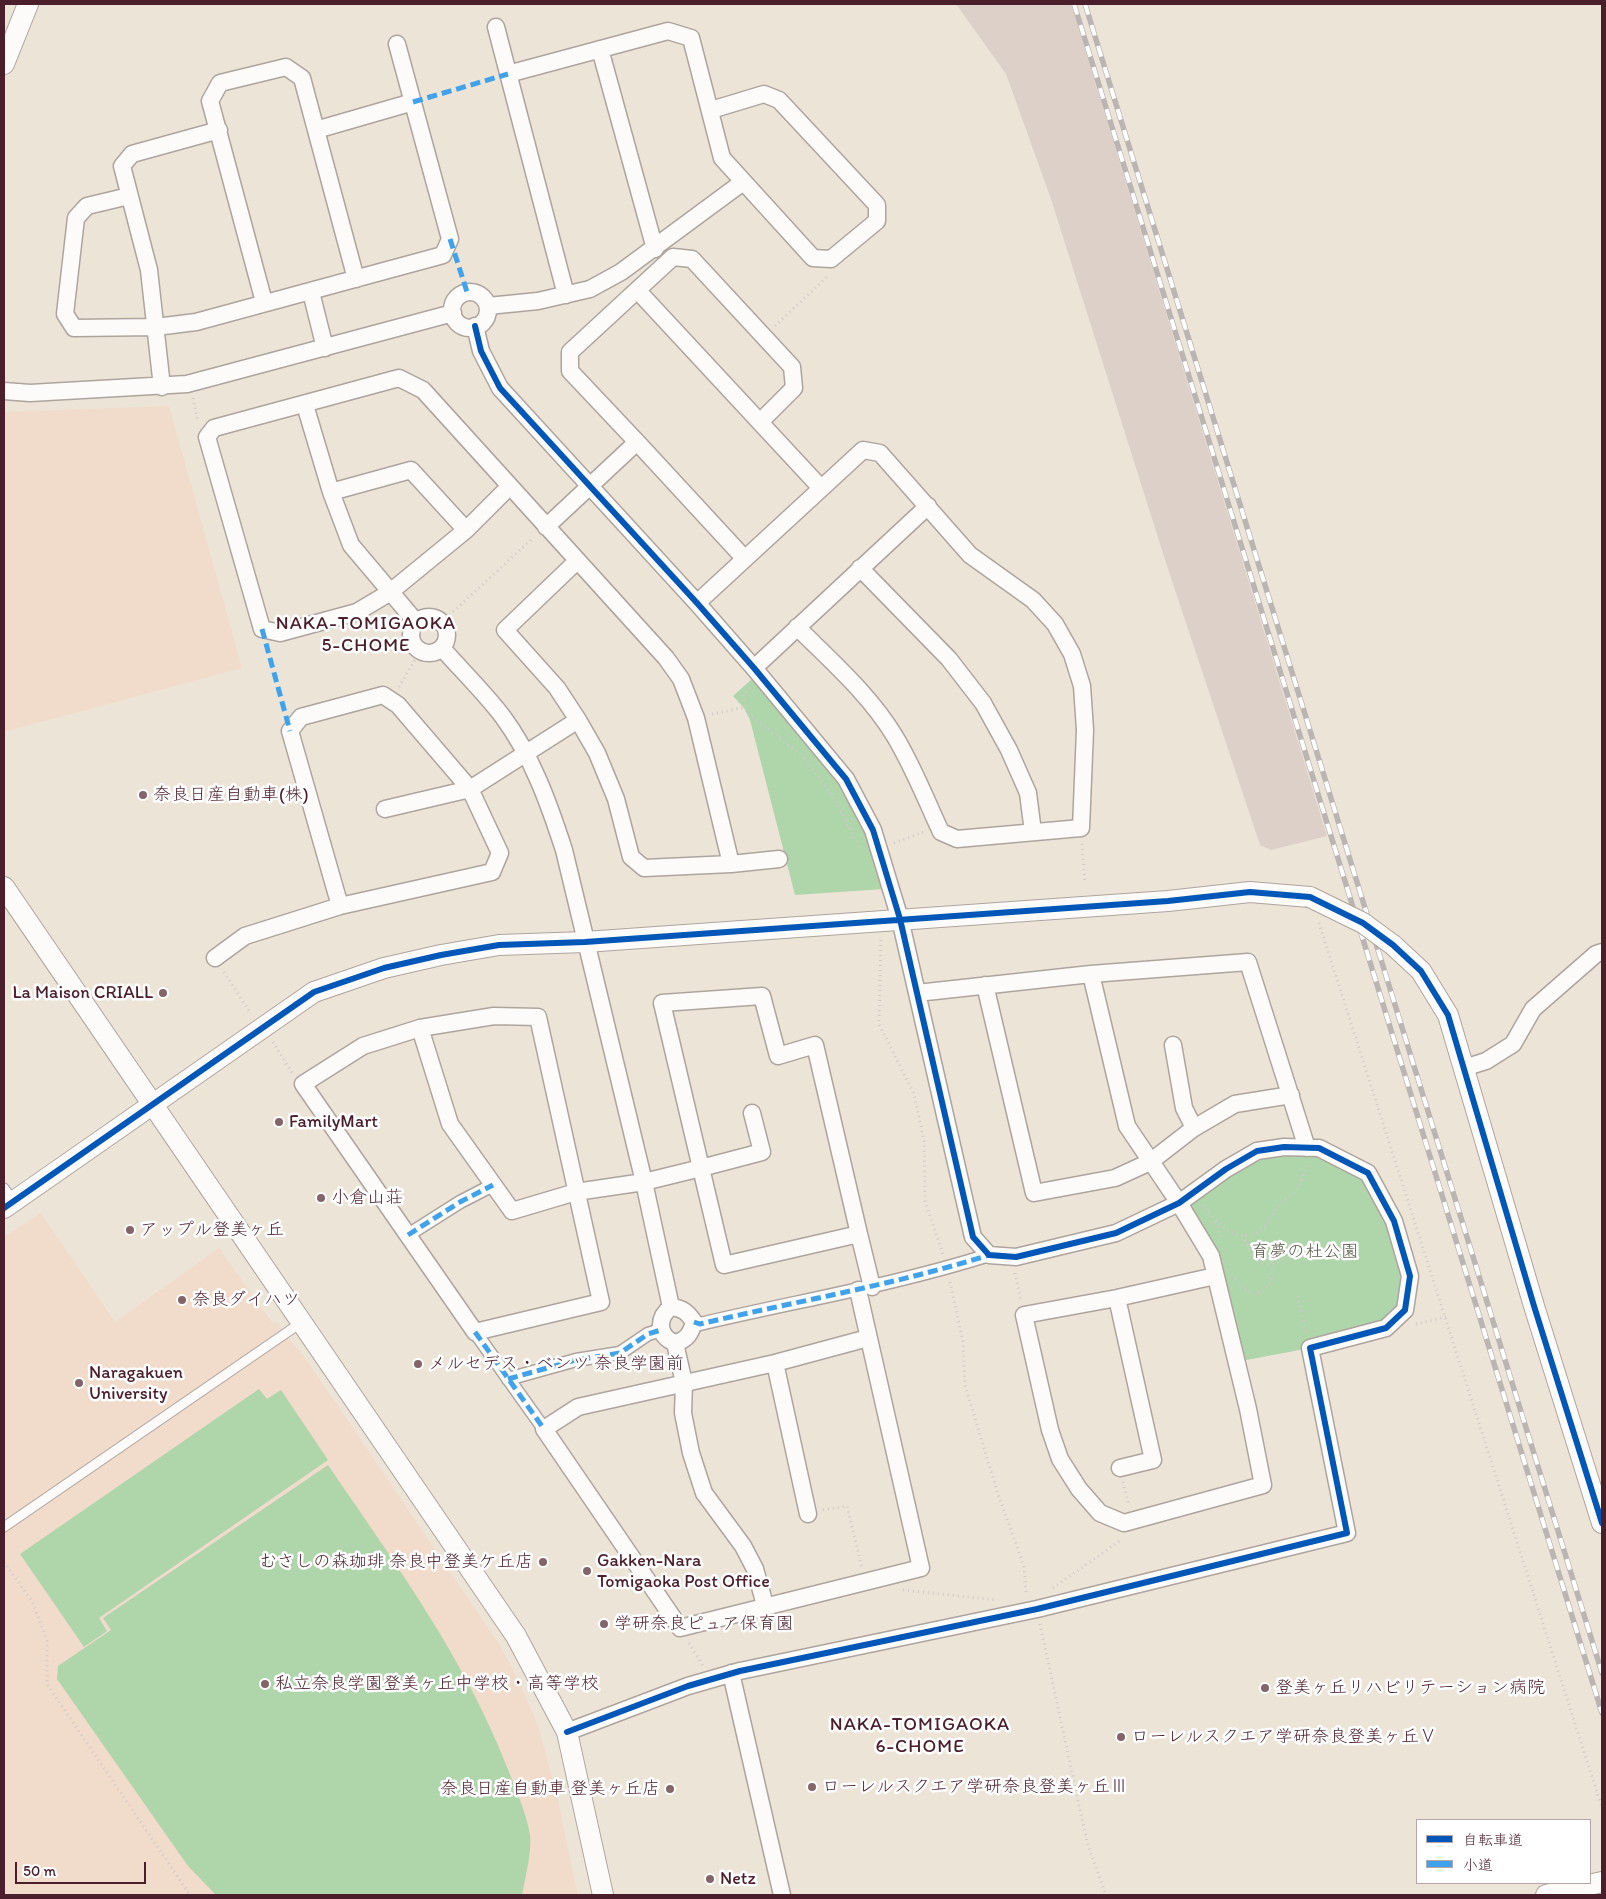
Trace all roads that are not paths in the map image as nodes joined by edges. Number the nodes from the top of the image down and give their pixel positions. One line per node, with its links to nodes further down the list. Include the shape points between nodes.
1 (28, 4): 5 (street)
2 (496, 27): 6 (street)
3 (397, 44): 7 (street)
4 (600, 49): 6 (street); 8 (street, via 668,31 691,38); 13 (street)
5 (4, 64)
6 (508, 74): 17 (street)
7 (413, 102): 10 (street); 14 (street, via 450,239 443,255)
8 (711, 110): 11 (street, via 722,158); 11 (street, via 764,94 779,100 876,205 877,221 831,259 813,258)
9 (219, 130): 10 (street, via 210,101 220,83 286,67 302,78); 12 (street, via 132,154 122,166); 18 (street)
10 (316, 130): 14 (street)
11 (742, 182): 13 (street)
12 (129, 196): 22 (street, via 149,270); 22 (street, via 87,206 76,218 65,314 74,328)
13 (654, 249): 17 (street, via 590,289)
14 (356, 279): 16 (street)
15 (638, 291): 27 (street); 27 (street, via 673,257 692,259 792,368 794,388); 28 (street, via 570,352 570,371)
16 (311, 292): 18 (street); 23 (street)
17 (566, 295): 19 (street, via 512,306)
18 (264, 302): 22 (street, via 196,322)
19 (488, 306): 20 (street, via 478,294 467,292 454,302); 21 (street, via 486,316)
20 (453, 313): 21 (street, via 464,326); 23 (street)
21 (476, 326): 29 (street, via 481,351 500,388)
22 (156, 327): 24 (street)
23 (325, 348): 24 (street, via 187,384)
24 (162, 387): 25 (street, via 30,393)
25 (4, 390)
26 (305, 405): 30 (street, via 400,378 423,390); 32 (street); 39 (street, via 214,428 207,437 262,628 280,633 357,612)
27 (761, 421): 31 (street)
28 (637, 442): 29 (street); 36 (street)
29 (589, 486): 34 (street); 40 (street)
30 (509, 487): 34 (street); 35 (street)
31 (821, 488): 33 (street, via 863,450 880,453); 36 (street)
32 (330, 492): 35 (street, via 410,470); 39 (street, via 351,544)
33 (928, 506): 38 (street); 49 (street, via 970,555 1033,600 1055,624 1072,654 1082,686 1081,828)
34 (546, 526): 37 (street)
35 (466, 530): 39 (street)
36 (745, 559): 40 (street)
37 (577, 561): 45 (street, via 505,630 557,688); 51 (street, via 666,658 681,679 696,718)
38 (860, 568): 42 (street); 49 (street, via 949,659 983,702 1028,794)
39 (390, 593): 41 (street)
40 (697, 603): 44 (street)
41 (416, 622): 43 (street, via 412,634 419,650 431,653); 43 (street, via 426,617 442,622 447,638)
42 (797, 627): 44 (street); 49 (street, via 856,686 893,734 941,832 957,840)
43 (442, 648): 46 (street, via 503,718)
44 (755, 675): 54 (street, via 846,779 873,830)
45 (578, 720): 46 (street); 51 (street, via 597,753 616,799 631,857 644,868)
46 (526, 754): 47 (street); 55 (street, via 561,841)
47 (470, 789): 48 (street); 53 (street, via 488,821 500,853 492,872); 53 (street, via 398,705 383,695 301,717 290,731)
48 (385, 809)
49 (1033, 832)
50 (779, 859): 51 (street)
51 (731, 864)
52 (4, 887): 65 (street)
53 (340, 906): 57 (street, via 245,936)
54 (900, 919): 55 (street); 60 (street); 63 (street, bridge, via 1250,892 1310,897 1363,923 1421,971 1448,1015)
55 (585, 942): 65 (street, via 499,945 441,955 384,968 314,992); 71 (street)
56 (1602, 952): 63 (street, via 1588,960 1533,1010 1513,1044 1486,1061)
57 (215, 958)
58 (1091, 974): 59 (street); 64 (street, via 1248,962); 69 (street, via 1127,1126)
59 (985, 985): 60 (street); 69 (street, via 1034,1193 1116,1178)
60 (917, 993): 78 (street, via 973,1237)
61 (420, 1028): 72 (street, via 450,1124); 73 (street, via 494,1016 538,1016); 77 (street, via 363,1046 303,1084)
62 (1173, 1045): 67 (street, via 1184,1108)
63 (1464, 1068): 95 (street)
64 (1291, 1095): 67 (street, via 1235,1104); 68 (street)
65 (152, 1104): 74 (street); 83 (street)
66 (752, 1113): 70 (street, via 762,1152)
67 (1194, 1128): 69 (street)
68 (1307, 1148): 75 (street, via 1257,1151); 98 (street, via 1319,1148 1368,1173 1394,1221 1410,1276 1405,1310 1386,1328 1310,1348 1347,1534 1037,1609)
69 (1150, 1162): 75 (street)
70 (701, 1168): 71 (street); 76 (street, via 724,1265); 76 (street, via 662,1003 762,996 778,1056 815,1045)
71 (644, 1182): 73 (street); 82 (street)
72 (493, 1185): 73 (street, via 512,1211); 77 (street)
73 (576, 1192): 86 (street, via 601,1302)
74 (7, 1199)
75 (1180, 1203): 78 (street, via 1116,1234 1016,1257); 79 (street, via 1211,1256)
76 (859, 1234): 80 (street)
77 (408, 1235): 86 (street)
78 (989, 1255): 80 (street)
79 (1215, 1276): 81 (street); 81 (street, via 1263,1485 1124,1523 1100,1513 1079,1489 1060,1459 1050,1430 1024,1315)
80 (865, 1289): 84 (street, via 700,1324); 87 (street)
81 (1117, 1298): 93 (street, via 1153,1460)
82 (671, 1308): 84 (street, via 687,1312); 85 (street, via 660,1319)
83 (303, 1322): 96 (lane); 99 (street, via 516,1636)
84 (694, 1322): 88 (street, via 683,1341)
85 (661, 1330): 88 (street, via 667,1340); 90 (street, via 648,1334 620,1353 576,1360)
86 (475, 1332): 90 (street)
87 (868, 1338): 89 (street); 97 (street, via 921,1568)
88 (675, 1343): 91 (street)
89 (775, 1363): 91 (street); 94 (street)
90 (508, 1379): 92 (street)
91 (684, 1383): 92 (street, via 578,1408); 97 (street, via 683,1413 704,1493 747,1554 755,1569)
92 (544, 1429): 97 (street, via 680,1628)
93 (1120, 1468)
94 (808, 1514)
95 (1602, 1523)
96 (4, 1527)
97 (765, 1605)
98 (731, 1674): 99 (street, via 688,1686); 102 (street)
99 (567, 1732): 101 (street)
100 (1602, 1882): 103 (street)
101 (603, 1895)
102 (782, 1895)
103 (1546, 1895)

